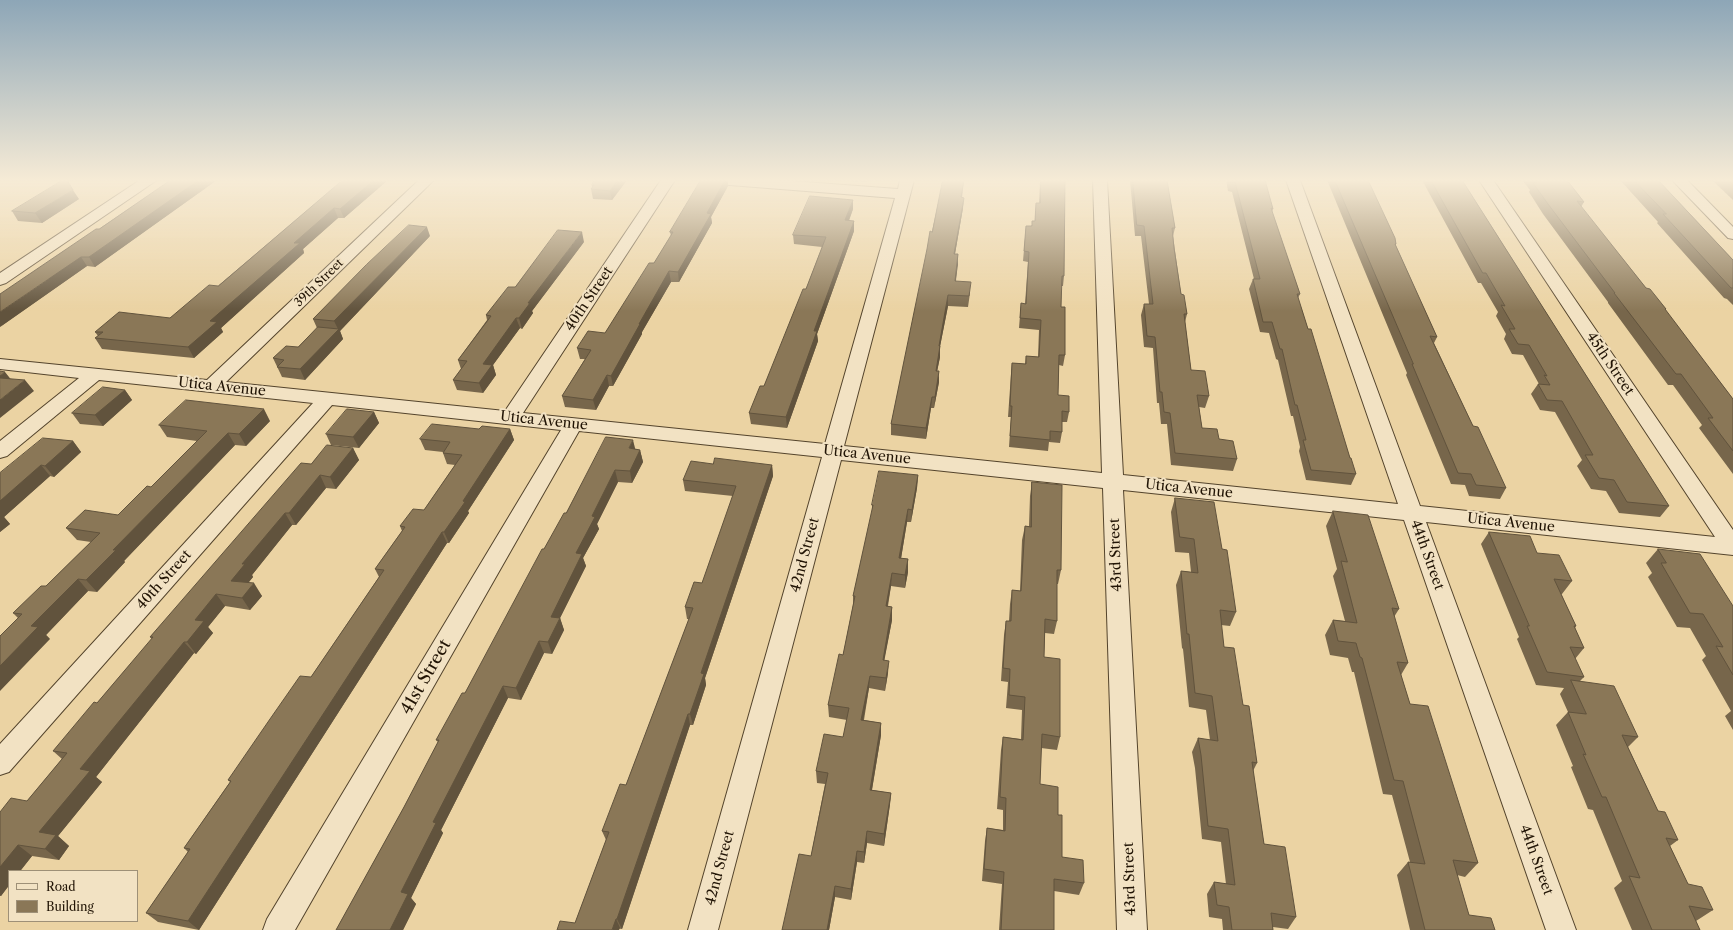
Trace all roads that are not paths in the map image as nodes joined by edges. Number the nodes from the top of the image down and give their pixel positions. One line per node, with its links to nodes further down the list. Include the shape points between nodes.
1 (85, 223): 10 (street)
2 (381, 223): 13 (street, 39th Street)
3 (639, 223): 15 (street, 40th Street)
4 (895, 223): 18 (street, 42nd Street)
5 (1102, 223): 19 (street, 43rd Street)
6 (1309, 223): 20 (street, 44th Street)
7 (1515, 223): 21 (street, 45th Street)
8 (1722, 223): 9 (street)
9 (1733, 235)
10 (0, 280)
11 (0, 364): 12 (street, Utica Avenue)
12 (95, 374): 13 (street, Utica Avenue); 17 (street)
13 (211, 386): 14 (street, Utica Avenue)
14 (328, 398): 15 (street, Utica Avenue); 22 (street, 40th Street)
15 (511, 417): 16 (street, Utica Avenue)
16 (574, 424): 18 (street, Utica Avenue); 23 (street, 41st Street)
17 (0, 451)
18 (834, 451): 19 (street, Utica Avenue); 24 (street, 42nd Street)
19 (1113, 481): 20 (street, Utica Avenue); 25 (street, 43rd Street)
20 (1412, 513): 21 (street, Utica Avenue); 26 (street, 44th Street)
21 (1733, 547)
22 (0, 763)
23 (278, 930)
24 (703, 930)
25 (1132, 930)
26 (1561, 930)

